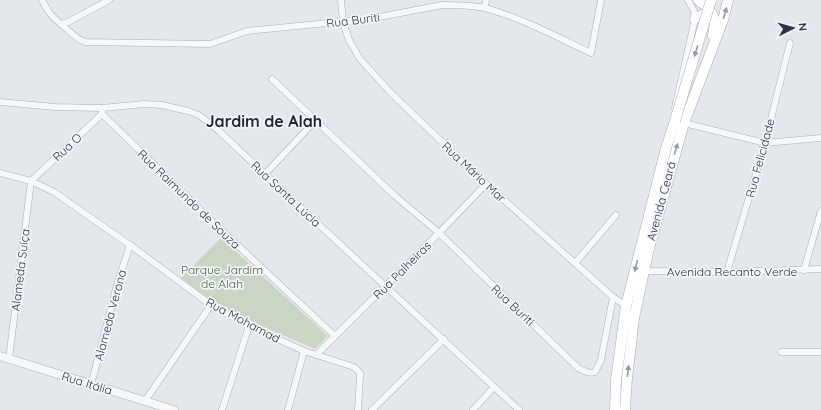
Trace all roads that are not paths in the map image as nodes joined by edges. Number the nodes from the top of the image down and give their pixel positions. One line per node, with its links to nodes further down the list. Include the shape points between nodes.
1 (42, 0): 14 (street, Rua Buriti, via 52,17)
2 (109, 0): 14 (street)
3 (341, 0): 13 (street, Rua Mário Mar)
4 (486, 0): 10 (street)
5 (601, 0): 10 (street, Rua Buriti, via 591,52 533,25)
6 (688, 0): 11 (street)
7 (698, 0): 12 (main road, via 713,14)
8 (711, 0): 21 (main road, Avenida Ceará, one-way to 21, bridge)
9 (728, 0): 16 (main road, Avenida Ceará, one-way to 9)
10 (485, 8): 13 (street, Rua Buriti, via 442,5)
11 (695, 19): 12 (main road, via 702,15); 21 (street, Avenida Ceará, via 674,111)
12 (714, 20): 16 (main road)
13 (343, 22): 14 (street, Rua Buriti, via 247,31 210,44 86,42 75,38); 27 (street, Rua Mário Mar, via 349,40 360,59 391,93)
14 (61, 24)
15 (790, 43): 23 (street, Rua Felicidade)
16 (708, 60): 21 (main road, Avenida Ceará)
17 (272, 79): 20 (street, Rua Buriti)
18 (0, 102): 19 (street, Rua Santa Lúcia)
19 (102, 111): 25 (street, Rua Santa Lúcia, via 144,104 188,111 207,121); 26 (street, Rua O); 42 (street, Rua Raimundo de Souza, via 217,226)
20 (315, 120): 25 (street); 30 (street, Rua Buriti, via 394,195)
21 (678, 123): 23 (street); 35 (main road, Avenida Ceará, one-way to 21); 40 (main road, Avenida Ceará, one-way to 40, via 666,148)
22 (821, 138): 23 (street)
23 (766, 143): 36 (street, Rua Felicidade)
24 (0, 174): 26 (street, Rua Mohamad)
25 (265, 174): 37 (street, Rua Santa Lúcia)
26 (31, 181): 31 (street, Rua Mohamad, via 59,195); 49 (street, Alameda Suíça)
27 (486, 184): 30 (street, Rua Palheiras); 32 (street, Rua Mário Mar)
28 (821, 211): 34 (street)
29 (616, 215): 32 (street)
30 (439, 233): 37 (street, Rua Palheiras); 38 (street, Rua Buriti, via 578,368 591,373 595,372 601,360)
31 (130, 245): 39 (street, Rua Mohamad); 50 (street, Alameda Verona)
32 (575, 263): 38 (street, Rua Mário Mar)
33 (821, 269): 34 (street, Avenida Recanto Verde)
34 (804, 270): 36 (street, Avenida Recanto Verde)
35 (644, 271): 36 (street, Avenida Recanto Verde); 61 (main road, Avenida Ceará, one-way to 35, via 634,318)
36 (727, 272)
37 (386, 286): 42 (street, Rua Palheiras); 43 (street, Rua Santa Lúcia)
38 (613, 297): 40 (street, Rua Mário Mar)
39 (211, 305): 41 (street, Rua Mohamad); 52 (street)
40 (626, 306): 60 (main road, Avenida Ceará, via 616,380)
41 (249, 326): 44 (street, Rua Mohamad); 54 (street)
42 (335, 336): 47 (street, Rua Palheiras)
43 (444, 339): 51 (street, Rua Santa Lúcia); 57 (street)
44 (304, 351): 47 (street, Rua Mohamad); 55 (street)
45 (781, 352): 46 (street)
46 (821, 352)
47 (316, 355): 56 (street, Rua Mohamad, via 354,367 360,373)
48 (0, 356): 49 (street, Rua Itália)
49 (9, 358): 50 (street, Rua Itália)
50 (91, 385): 52 (street, Rua Itália)
51 (494, 387): 58 (street); 59 (street, Rua Santa Lúcia)
52 (145, 401): 53 (street, Rua Itália)
53 (174, 410)
54 (222, 410)
55 (288, 410)
56 (358, 410)
57 (372, 410)
58 (473, 410)
59 (519, 410)
60 (615, 410)
61 (625, 410)

